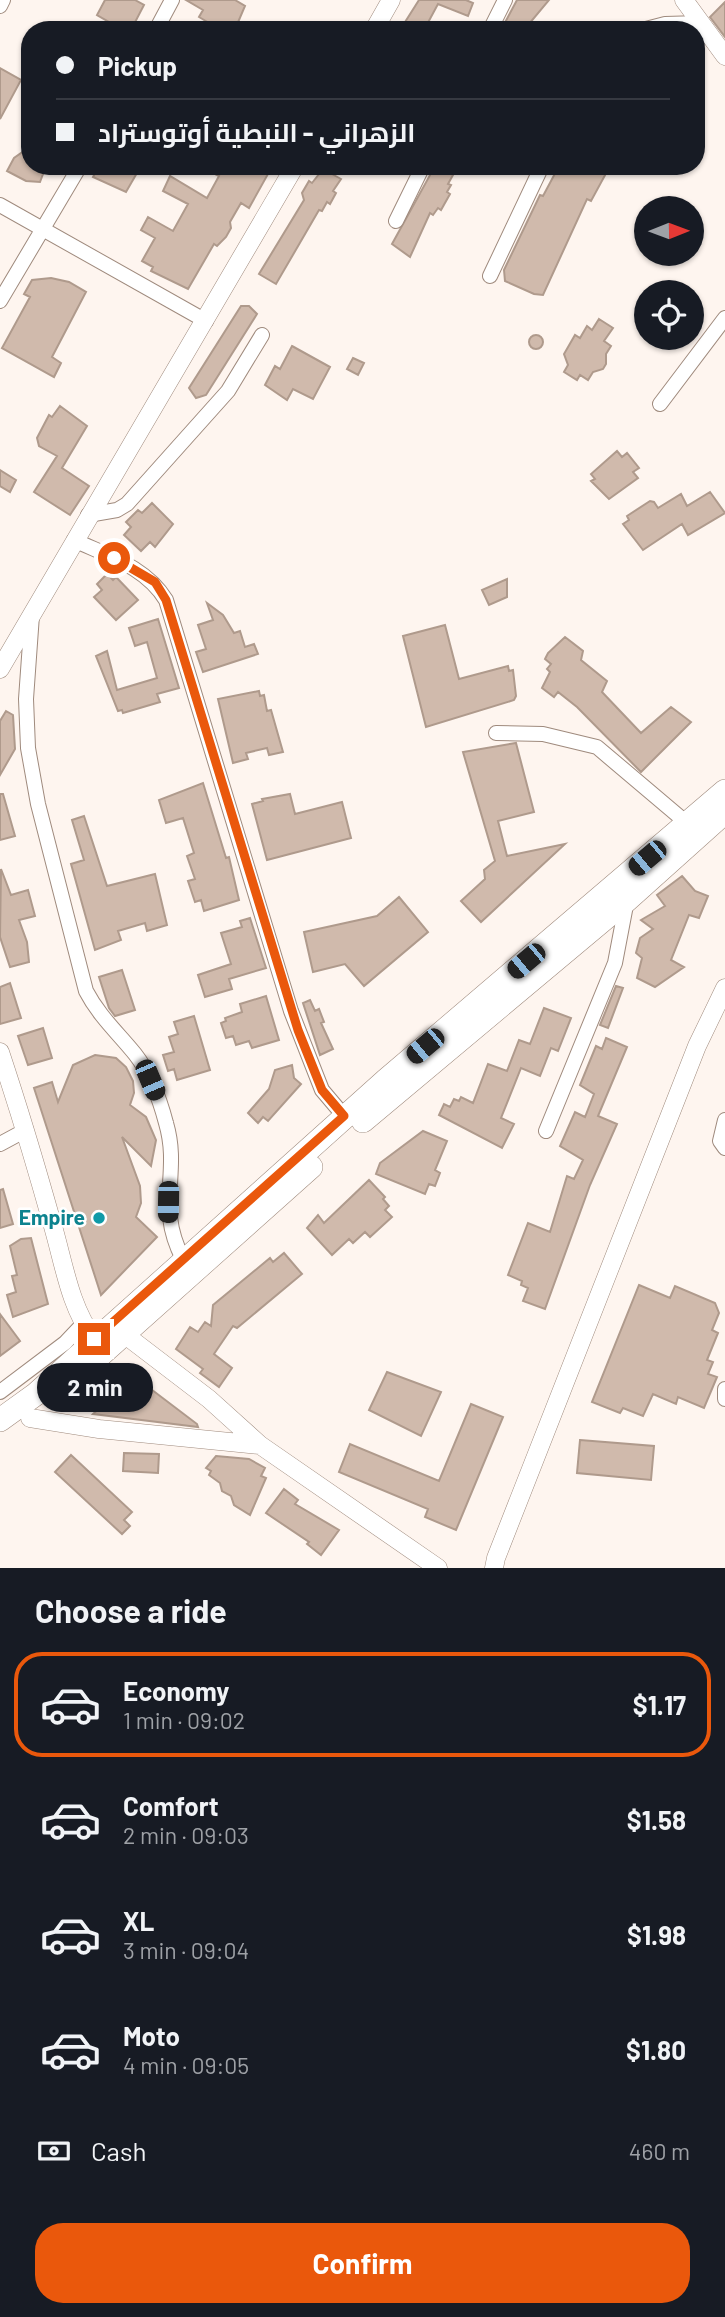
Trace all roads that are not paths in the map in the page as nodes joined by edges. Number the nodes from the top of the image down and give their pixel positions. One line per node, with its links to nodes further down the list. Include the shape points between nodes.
1 (4, 0): 6 (street)
2 (172, 0): 7 (street)
3 (391, 0): 8 (street)
4 (505, 0): 9 (street)
5 (684, 0): 10 (street)
6 (0, 6)
7 (161, 21)
8 (379, 21)
9 (494, 21)
10 (699, 21)
11 (705, 30): 12 (street)
12 (725, 56)
13 (75, 175): 19 (street)
14 (290, 175): 23 (street)
15 (419, 175): 18 (street)
16 (538, 175): 20 (street)
17 (0, 205): 19 (street)
18 (396, 221)
19 (44, 230): 21 (street); 23 (street)
20 (490, 276)
21 (0, 301)
22 (725, 318): 25 (street)
23 (206, 321): 26 (street)
24 (262, 335): 26 (street, via 229,391 127,504)
25 (660, 404)
26 (88, 515): 27 (street)
27 (74, 540): 28 (street); 37 (street, via 143,573 166,600 295,1022 322,1090)
28 (32, 615): 29 (street); 43 (street, via 26,699 41,818 86,991 96,1010 137,1056 160,1104 171,1145 167,1218)
29 (0, 670)
30 (496, 733): 33 (street, via 543,734 597,747)
31 (725, 791): 33 (highway)
32 (725, 812): 34 (highway)
33 (688, 824): 37 (highway)
34 (627, 900): 40 (street, via 615,963); 45 (highway, via 372,1112)
35 (725, 988): 53 (street, via 697,1046)
36 (0, 1052): 39 (street)
37 (344, 1116): 43 (highway)
38 (725, 1120): 42 (street, via 720,1141)
39 (26, 1130): 41 (street); 44 (street, via 70,1293)
40 (546, 1131)
41 (0, 1144)
42 (725, 1148)
43 (183, 1259): 44 (highway)
44 (88, 1331): 47 (street); 50 (highway, via 36,1394)
45 (124, 1334): 49 (highway); 52 (street)
46 (725, 1389): 48 (street)
47 (0, 1392)
48 (725, 1399)
49 (30, 1418): 51 (highway); 52 (street, via 136,1434)
50 (0, 1420)
51 (0, 1439)
52 (260, 1445): 54 (street)
53 (492, 1565)
54 (438, 1568)

